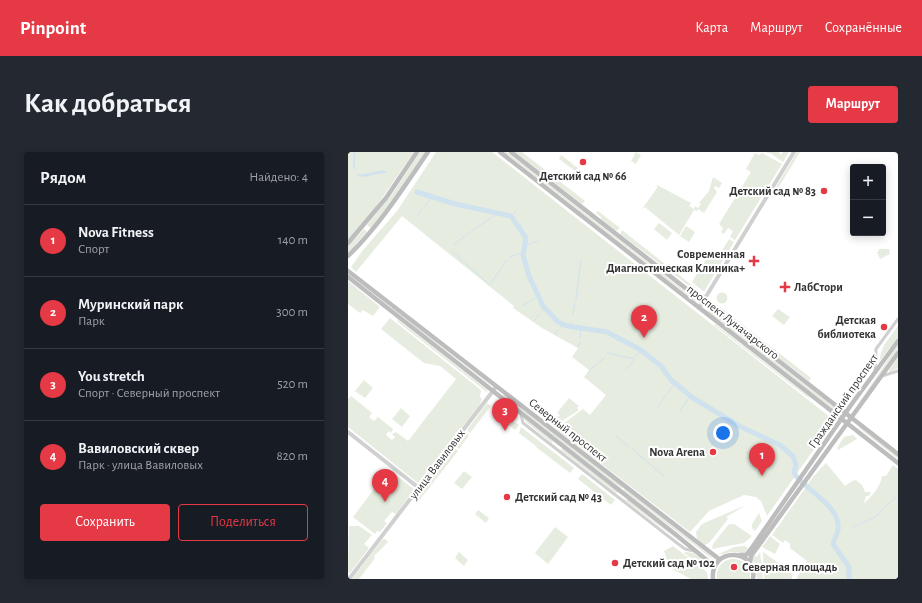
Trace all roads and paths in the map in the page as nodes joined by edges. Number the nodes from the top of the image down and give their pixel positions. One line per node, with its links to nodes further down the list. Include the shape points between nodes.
1 (417, 152): 6 (main road)
2 (428, 152): 7 (main road)
3 (500, 152): 13 (main road, проспект Луначарского)
4 (511, 152): 12 (main road, проспект Луначарского)
5 (794, 152): 12 (street)
6 (363, 227): 7 (main road, via 368,228); 8 (main road)
7 (370, 233): 9 (main road)
8 (348, 244)
9 (348, 256)
10 (348, 271): 20 (main road, Северный проспект)
11 (348, 277): 20 (main road, Северный проспект)
12 (704, 302): 13 (street); 22 (main road, проспект Луначарского)
13 (699, 308): 24 (main road, проспект Луначарского)
14 (898, 319): 18 (street, via 876,349)
15 (898, 341): 18 (main road, Гражданский проспект)
16 (898, 353): 19 (main road, Гражданский проспект)
17 (898, 371): 19 (street)
18 (875, 373): 22 (main road, Гражданский проспект)
19 (882, 376): 23 (main road, Гражданский проспект)
20 (495, 389): 21 (main road, Северный проспект); 30 (street, улица Вавиловых); 34 (main road, Северный проспект)
21 (520, 412): 32 (main road, Северный проспект); 32 (street, via 523,423 683,548)
22 (846, 412): 23 (main road, проспект Луначарского); 24 (main road, Гражданский проспект)
23 (852, 417): 25 (main road, Гражданский проспект); 27 (main road, проспект Луначарского)
24 (841, 419): 25 (main road, проспект Луначарского); 29 (main road, Гражданский проспект)
25 (847, 424): 28 (main road, проспект Луначарского); 29 (main road, Гражданский проспект)
26 (348, 432): 30 (street)
27 (898, 454)
28 (898, 463)
29 (807, 474): 31 (main road)
30 (419, 488): 37 (street, улица Вавиловых)
31 (797, 488): 33 (main road, via 751,549); 35 (main road, via 751,556)
32 (696, 551): 36 (main road, Северный проспект)
33 (740, 555): 34 (main road, via 729,555); 35 (main road)
34 (720, 560): 36 (main road)
35 (750, 563): 39 (main road, via 754,572)
36 (714, 566): 38 (main road)
37 (349, 579)
38 (713, 579)
39 (753, 579)

